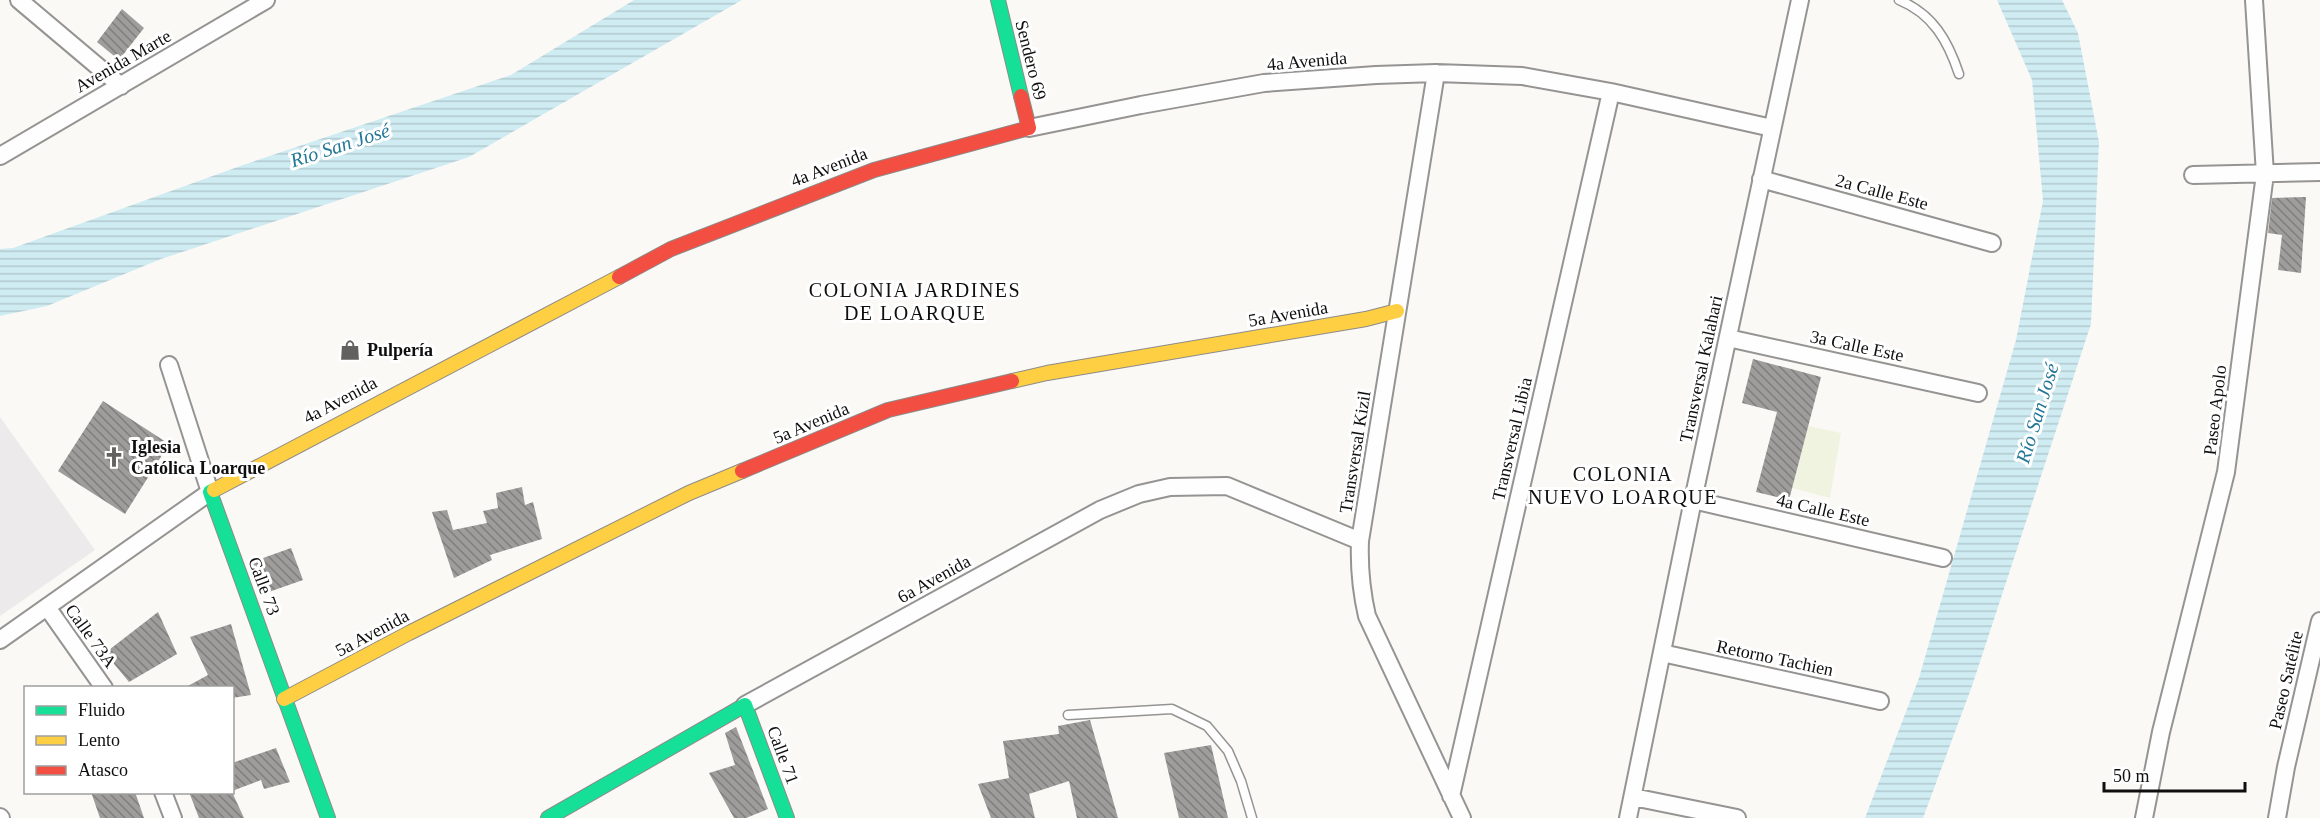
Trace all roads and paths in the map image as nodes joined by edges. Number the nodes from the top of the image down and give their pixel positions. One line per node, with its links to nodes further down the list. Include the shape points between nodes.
1 (19, 0): 9 (street)
2 (266, 0): 9 (street, Avenida Marte)
3 (998, 0): 11 (street, Sendero 69)
4 (1800, 0): 12 (street, Transversal Kalahari)
5 (1899, 0): 8 (lane, via 1915,7 1936,26)
6 (2254, 0): 15 (street, Paseo Apolo)
7 (1436, 73): 10 (street, 4a Avenida, via 1522,76); 11 (street, 4a Avenida, via 1264,83); 19 (street, Transversal Kizil)
8 (1959, 74)
9 (121, 86): 13 (street, Avenida Marte)
10 (1611, 92): 12 (street, 4a Avenida); 37 (street, Transversal Libia)
11 (1029, 128): 23 (street, 4a Avenida, via 874,170 671,249)
12 (1772, 128): 17 (street, Transversal Kalahari)
13 (0, 156)
14 (2320, 172): 15 (street)
15 (2265, 174): 16 (street); 48 (street, Paseo Apolo, via 2226,472 2161,732)
16 (2193, 175)
17 (1761, 179): 18 (street, 2a Calle Este); 20 (street, Transversal Kalahari)
18 (1992, 243)
19 (1397, 310): 25 (street, Transversal Kizil); 32 (street, 5a Avenida, via 1366,319 1047,373 888,410 689,493)
20 (1728, 338): 22 (street, 3a Calle Este); 24 (street, Transversal Kalahari)
21 (169, 365): 23 (street, Calle 73)
22 (1978, 393)
23 (210, 492): 27 (street, 4a Avenida); 32 (street, Calle 73)
24 (1693, 500): 26 (street, 4a Calle Este); 30 (street, Transversal Kalahari)
25 (1360, 541): 34 (street, 6a Avenida, via 1227,486 1170,487 1138,494 1100,510); 37 (street, Transversal Kizil, via 1361,588 1367,616)
26 (1943, 558)
27 (47, 608): 29 (street, 4a Avenida); 31 (street, Calle 73A)
28 (2320, 621): 49 (street, Paseo Satélite)
29 (0, 640)
30 (1662, 653): 33 (street, Retorno Tachien); 38 (street, Transversal Kalahari)
31 (103, 686)
32 (284, 699): 41 (street, Calle 73)
33 (1880, 701)
34 (745, 705): 39 (street, 6a Avenida); 43 (street, Calle 71)
35 (1068, 715): 44 (lane, via 1172,709 1207,726 1228,751)
36 (164, 794): 40 (street)
37 (1451, 796): 45 (street, Transversal Kizil)
38 (1633, 797): 46 (street, Transversal Kalahari); 47 (street)
39 (574, 812): 42 (street, 6a Avenida)
40 (173, 818)
41 (328, 818)
42 (548, 818)
43 (787, 818)
44 (1252, 818)
45 (1462, 818)
46 (1628, 818)
47 (1737, 818)
48 (2144, 818)
49 (2277, 818)

